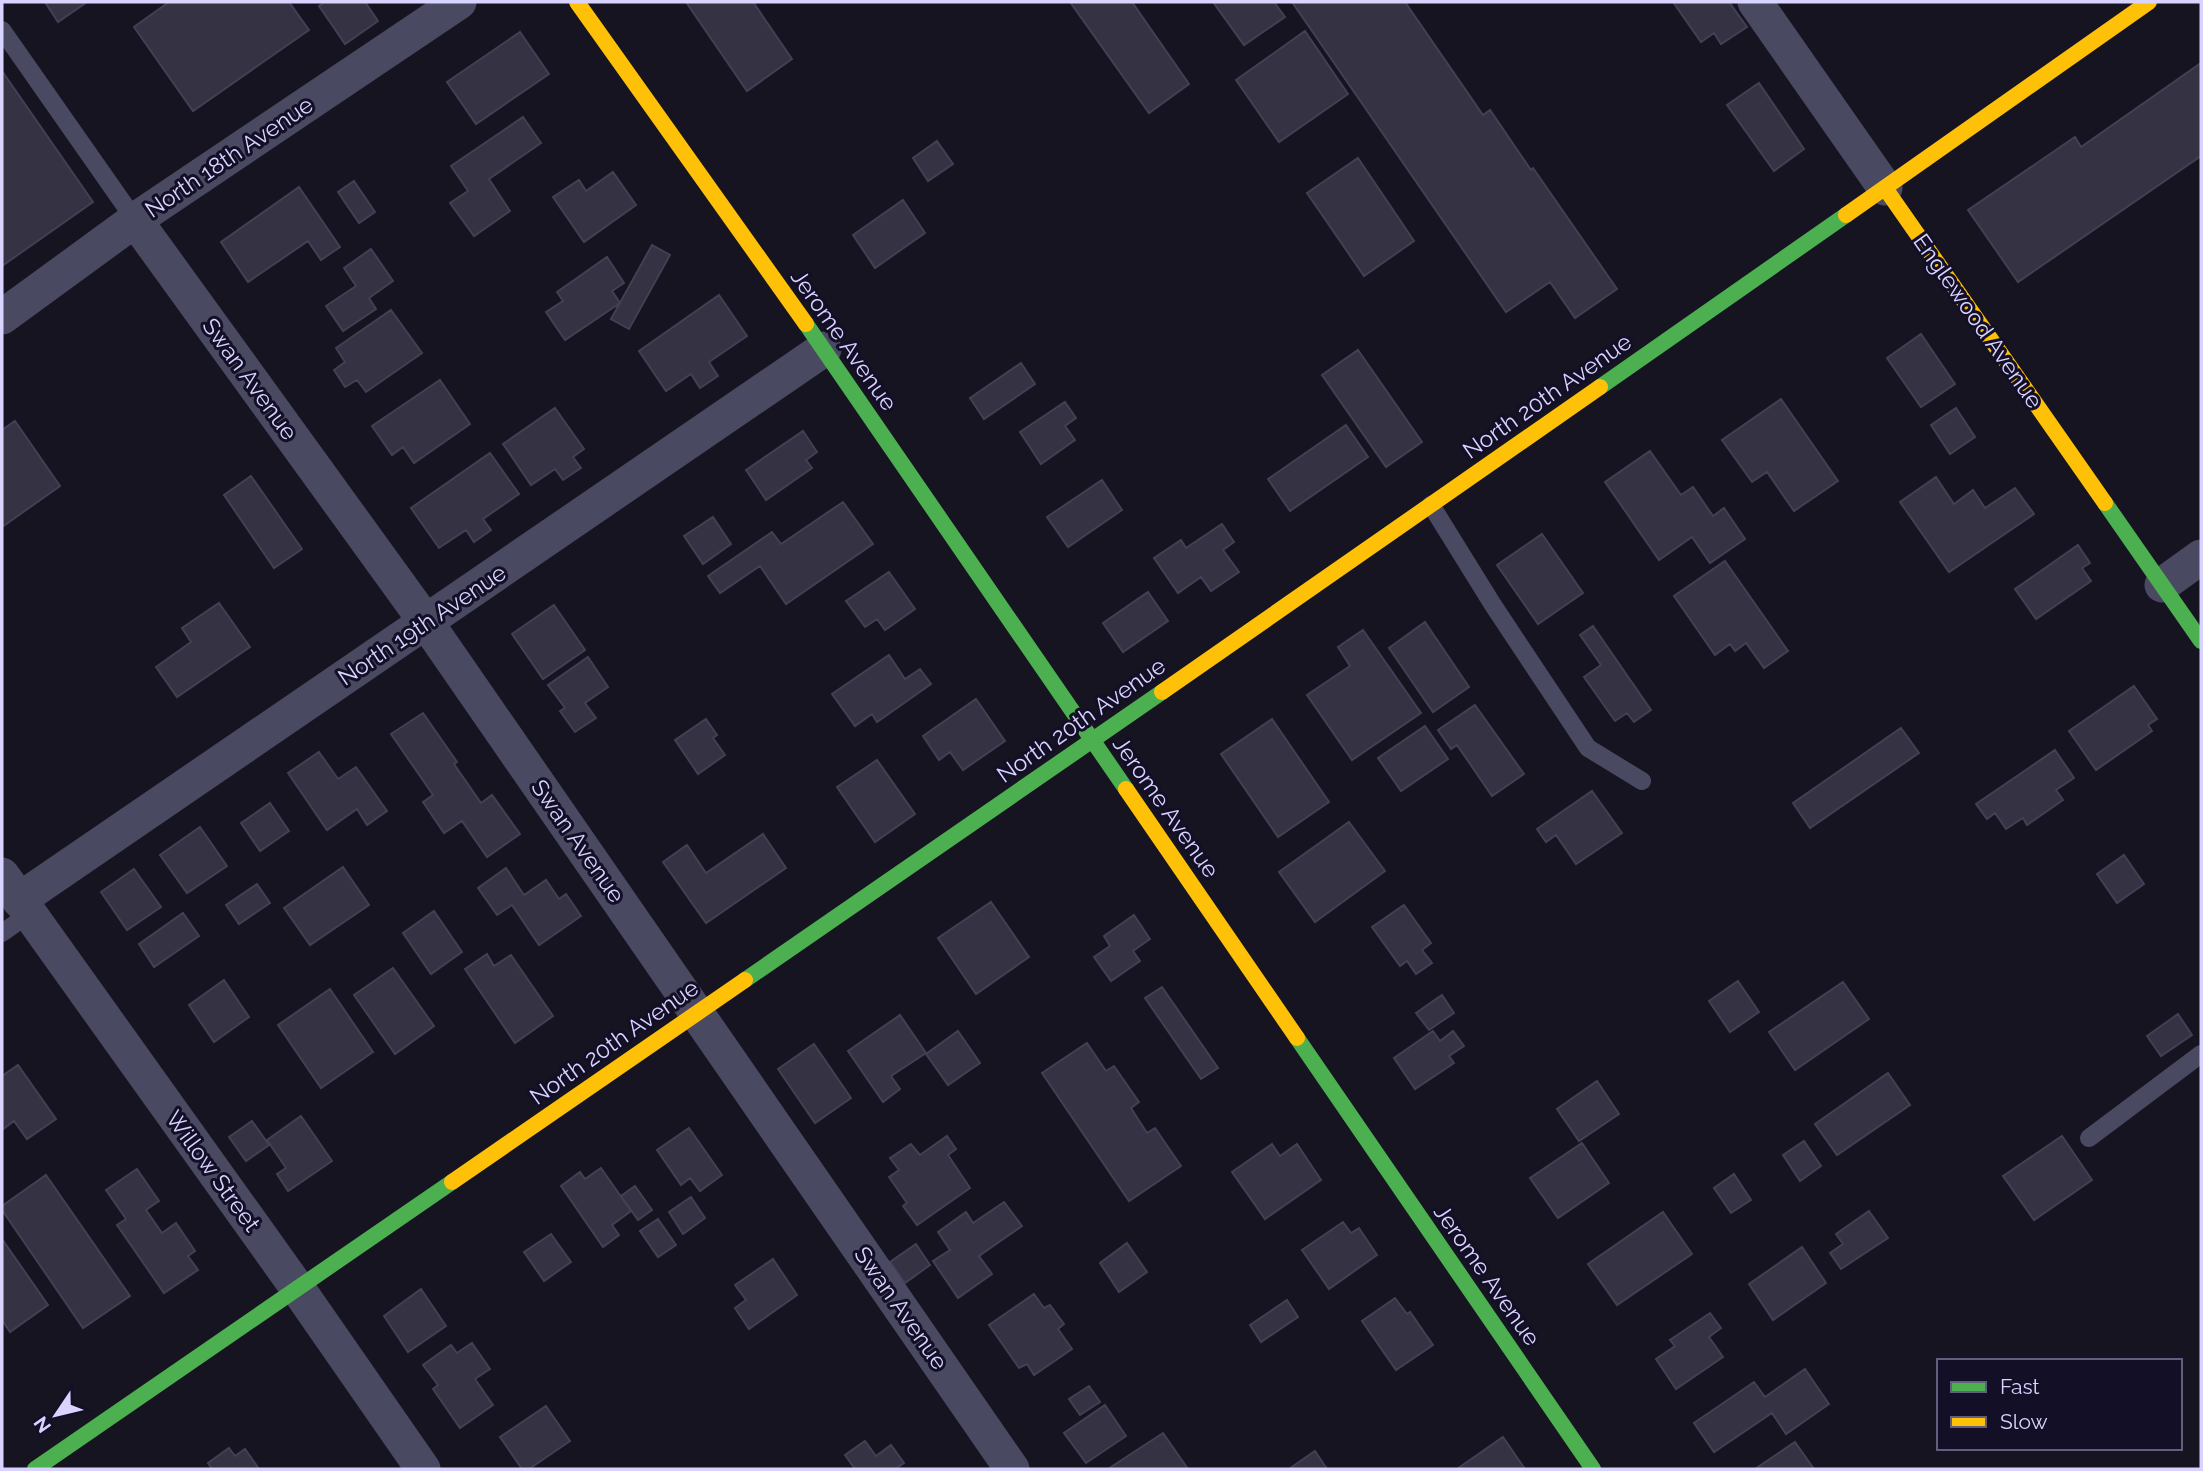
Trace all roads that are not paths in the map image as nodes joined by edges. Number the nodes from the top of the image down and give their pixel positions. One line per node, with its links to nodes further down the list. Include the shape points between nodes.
1 (458, 2): 7 (street, North 18th Avenue)
2 (578, 2): 9 (street, Jerome Avenue)
3 (1755, 2): 6 (street, Englewood Avenue)
4 (2149, 2): 6 (street, North 20th Avenue)
5 (2, 30): 7 (lane)
6 (1885, 188): 10 (street, North 20th Avenue); 12 (street, Englewood Avenue)
7 (135, 220): 8 (street, North 18th Avenue); 13 (street, Swan Avenue)
8 (2, 317)
9 (824, 349): 13 (street, North 19th Avenue); 15 (street, Jerome Avenue)
10 (1431, 505): 15 (street, North 20th Avenue); 16 (lane, via 1588,748)
11 (2201, 557): 12 (street)
12 (2162, 585): 14 (street, Englewood Avenue)
13 (426, 622): 17 (street, North 19th Avenue); 18 (street, Swan Avenue)
14 (2201, 641)
15 (1092, 741): 18 (street, North 20th Avenue); 25 (street, Jerome Avenue)
16 (1642, 781)
17 (13, 905): 21 (street, Willow Street)
18 (697, 1012): 21 (street, North 20th Avenue); 24 (street, Swan Avenue)
19 (2201, 1054): 20 (lane)
20 (2089, 1138)
21 (298, 1289): 22 (street, North 20th Avenue); 23 (street, Willow Street)
22 (35, 1469)
23 (423, 1469)
24 (1012, 1469)
25 (1593, 1469)

